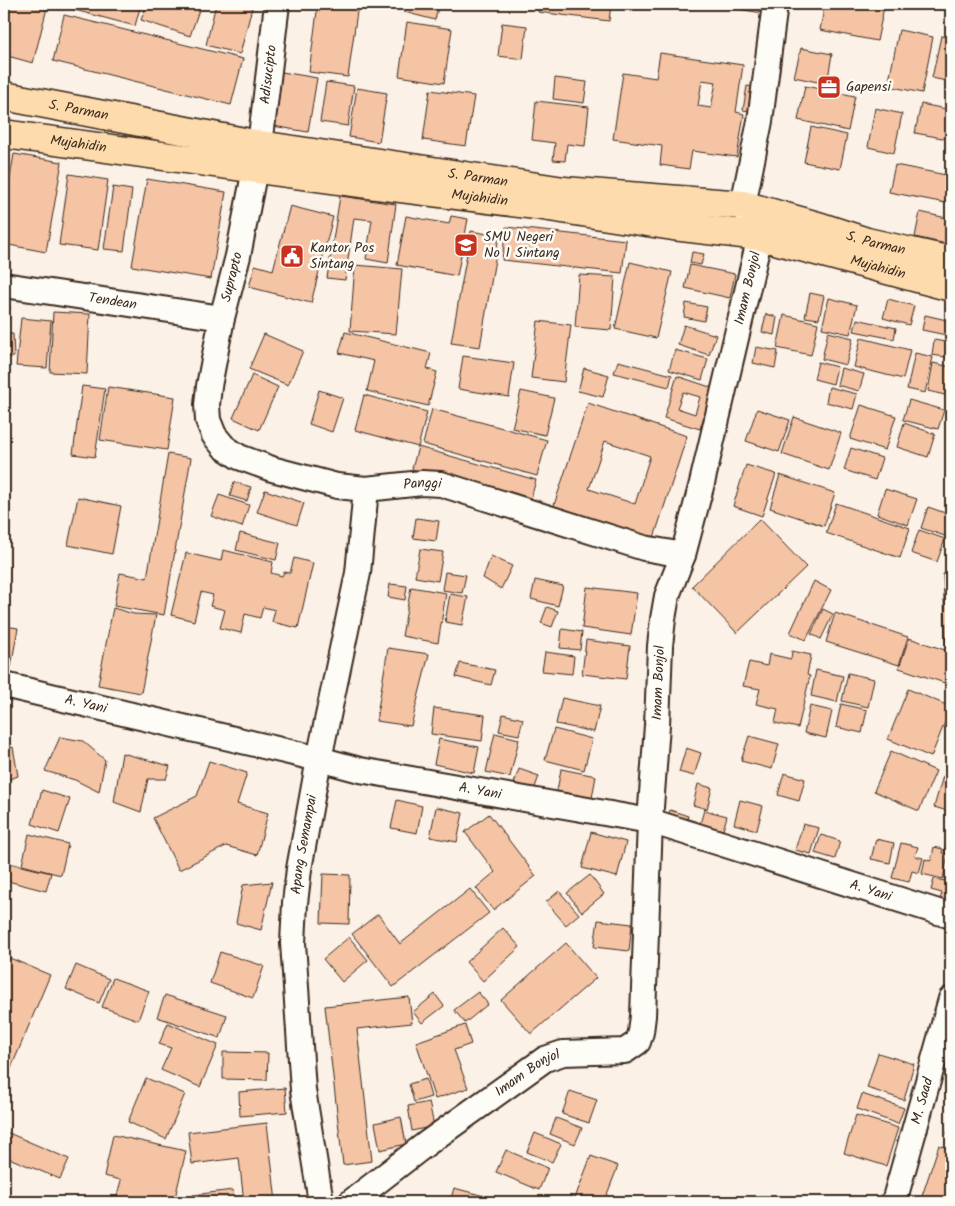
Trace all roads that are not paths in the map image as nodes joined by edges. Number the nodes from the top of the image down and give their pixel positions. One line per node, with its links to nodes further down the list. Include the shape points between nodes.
1 (277, 4): 5 (street, Adisucipto)
2 (775, 4): 6 (street, via 760,122)
3 (4, 96): 5 (main road, S. Parman)
4 (4, 134): 5 (main road, Mujahidin)
5 (258, 157): 6 (main road, S. Parman, via 564,191); 7 (main road, Mujahidin, via 367,184); 11 (street, Suprapto)
6 (744, 205): 7 (street, Imam Bonjol); 8 (main road, S. Parman, via 867,242)
7 (760, 236): 10 (main road, Mujahidin); 14 (street, Imam Bonjol)
8 (951, 261)
9 (4, 285): 11 (street, Tendean)
10 (951, 287)
11 (222, 318): 12 (street, Suprapto)
12 (209, 386): 13 (street, Panggi, via 208,420 214,435 239,457 337,486)
13 (366, 489): 14 (street, Panggi, via 441,484 644,548); 16 (street, Apang Semampai, via 358,573)
14 (683, 555): 17 (street, Imam Bonjol, via 663,619)
15 (4, 685): 16 (street, A. Yani)
16 (319, 759): 17 (street, A. Yani, via 360,770); 20 (street, Apang Semampai, via 299,869 293,943 303,1090)
17 (650, 821): 18 (street, A. Yani); 21 (street, Imam Bonjol, via 643,1016 638,1042 625,1051 563,1053 545,1059)
18 (951, 916)
19 (951, 999): 22 (street, M. Saad)
20 (322, 1202)
21 (351, 1202)
22 (894, 1202)

